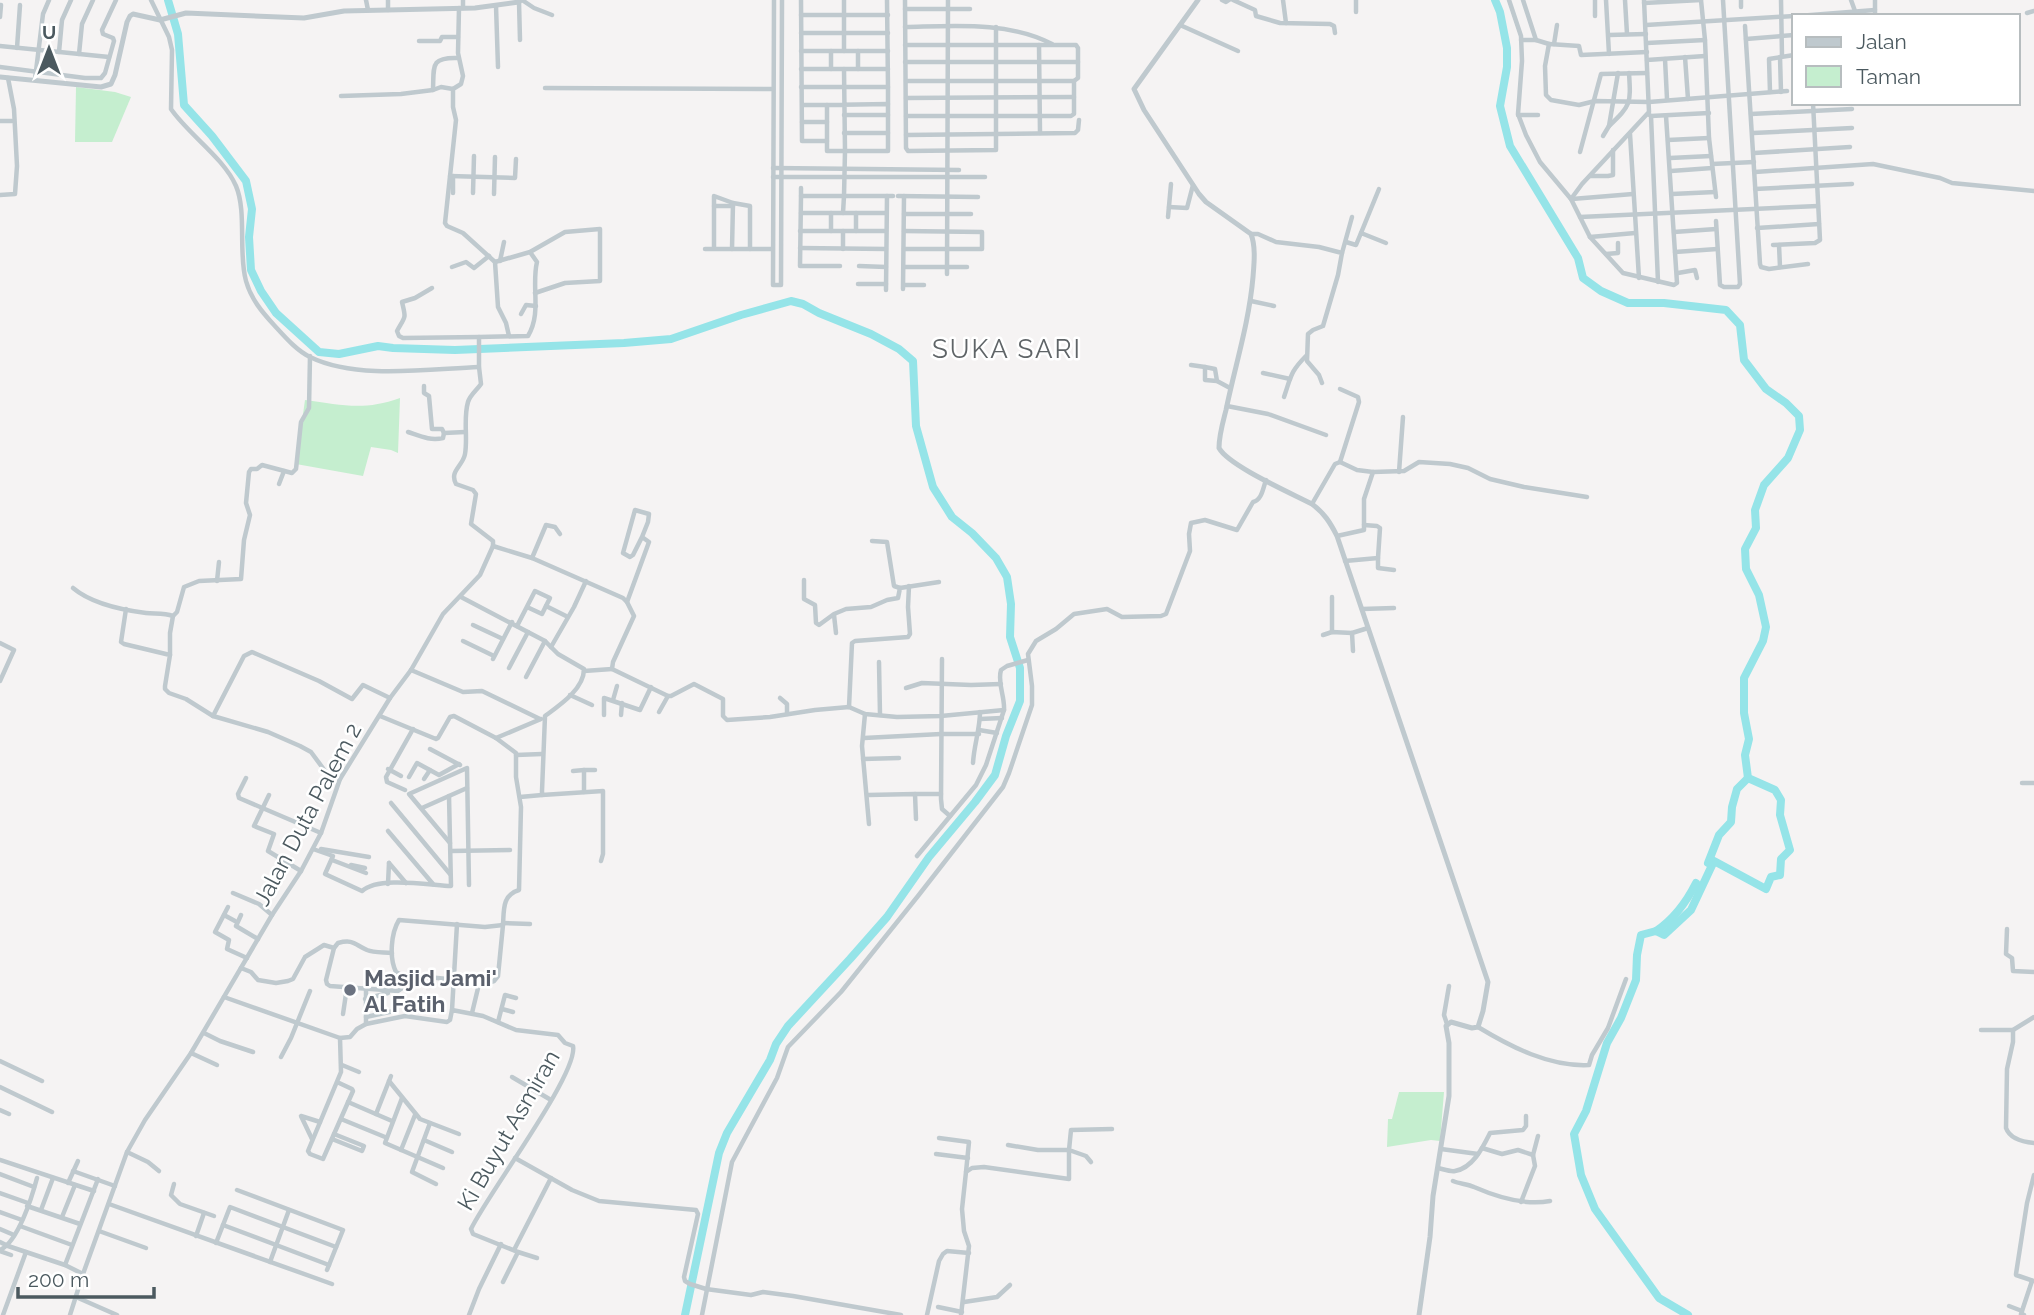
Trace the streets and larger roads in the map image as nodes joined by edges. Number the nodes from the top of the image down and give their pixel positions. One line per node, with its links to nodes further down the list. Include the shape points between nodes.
1 (3, 0): 36 (street)
2 (49, 0): 96 (street)
3 (71, 0): 103 (street, via 62,20)
4 (93, 0): 105 (street, via 82,24)
5 (116, 0): 110 (street, via 102,31 114,40)
6 (151, 0): 61 (street)
7 (366, 0): 44 (street)
8 (388, 0): 45 (street)
9 (463, 0): 40 (street)
10 (775, 0): 141 (street)
11 (782, 0): 139 (street)
12 (801, 0): 53 (street)
13 (844, 0): 54 (street)
14 (887, 0): 55 (street)
15 (905, 0): 41 (street)
16 (948, 0): 42 (street)
17 (1198, 0): 64 (street)
18 (1222, 0): 19 (street)
19 (1231, 0): 63 (street, via 1255,10 1256,16)
20 (1283, 0): 63 (street)
21 (1356, 0): 48 (street)
22 (1509, 0): 83 (street)
23 (1523, 0): 84 (street)
24 (1595, 0): 56 (street)
25 (1606, 0): 77 (street)
26 (1625, 0): 75 (street)
27 (1701, 0): 35 (street); 62 (street)
28 (1723, 0): 60 (street)
29 (1741, 0): 39 (street)
30 (1781, 0): 59 (street)
31 (1851, 0): 46 (street)
32 (1875, 0): 49 (street)
33 (521, 1): 34 (street); 52 (street); 82 (street)
34 (509, 2): 38 (street)
35 (1644, 2): 66 (street)
36 (0, 5): 58 (street)
37 (20, 5): 95 (street)
38 (496, 6): 40 (street); 121 (street)
39 (1741, 7)
40 (461, 8): 45 (street); 80 (street)
41 (905, 9): 42 (street); 69 (street)
42 (948, 9): 43 (street); 67 (street)
43 (971, 9)
44 (368, 10): 45 (street); 61 (street, via 292,18 185,13)
45 (388, 10)
46 (1855, 11): 49 (street); 51 (street)
47 (2034, 11): 50 (street)
48 (1356, 12)
49 (1875, 13)
50 (2027, 13)
51 (1835, 14)
52 (551, 15)
53 (801, 15): 54 (street); 71 (street)
54 (844, 15): 55 (street); 72 (street)
55 (888, 15): 73 (street)
56 (1595, 16)
57 (1792, 16): 59 (street)
58 (0, 17)
59 (1780, 17): 60 (street); 79 (street)
60 (1723, 19): 62 (street); 149 (street)
61 (161, 20): 133 (street, via 130,16 111,84 101,87); 337 (street, via 172,50 173,112 236,186 244,270 251,295 279,330)
62 (1703, 21): 66 (street); 85 (street)
63 (1286, 23): 74 (street, via 1330,24)
64 (1180, 24): 102 (street); 238 (street, via 1134,89)
65 (1557, 25): 88 (street)
66 (1646, 25): 76 (street)
67 (948, 26): 69 (street); 70 (street); 94 (street)
68 (1745, 26): 81 (street)
69 (905, 27): 89 (street)
70 (996, 27): 90 (street); 92 (street)
71 (801, 33): 72 (street); 97 (street)
72 (844, 33): 73 (street); 99 (street)
73 (888, 33): 101 (street)
74 (1335, 33)
75 (1627, 34): 76 (street); 77 (street)
76 (1647, 34): 87 (street)
77 (1609, 35): 106 (street)
78 (1792, 35): 79 (street)
79 (1782, 36): 81 (street); 109 (street)
80 (458, 37): 86 (street); 112 (street)
81 (1746, 39): 148 (street)
82 (520, 40)
83 (1521, 40): 84 (street); 177 (street)
84 (1536, 40): 88 (street)
85 (1705, 40): 87 (street); 108 (street)
86 (419, 41)
87 (1647, 43): 104 (street)
88 (1551, 44): 106 (street, via 1580,46 1581,55); 160 (street, via 1545,66 1547,97 1576,105)
89 (905, 45): 94 (street); 115 (street)
90 (996, 45): 91 (street); 94 (street); 118 (street)
91 (1039, 45): 92 (street); 119 (street)
92 (1054, 45): 117 (street, via 1076,45)
93 (0, 46): 95 (street)
94 (948, 46): 116 (street)
95 (17, 48): 96 (street)
96 (38, 51): 103 (street); 127 (street)
97 (801, 51): 98 (street); 122 (street)
98 (831, 51): 99 (street); 123 (street)
99 (845, 51): 100 (street)
100 (858, 51): 101 (street); 125 (street)
101 (888, 51): 126 (street)
102 (1238, 51)
103 (59, 52): 105 (street)
104 (1647, 52): 106 (street); 114 (street)
105 (79, 54): 110 (street)
106 (1609, 54)
107 (1792, 55): 109 (street)
108 (1705, 56): 111 (street); 152 (street)
109 (1781, 56): 147 (street, via 1768,61); 147 (street, via 1784,92)
110 (110, 57): 127 (street, via 101,78)
111 (1685, 57): 113 (street); 157 (street)
112 (459, 58): 145 (street, via 462,82); 146 (street, via 438,61)
113 (1665, 59): 114 (street); 158 (street)
114 (1647, 60): 129 (street)
115 (905, 62): 116 (street); 137 (street)
116 (948, 62): 118 (street); 134 (street)
117 (1078, 62): 119 (street); 138 (street)
118 (996, 63): 119 (street); 135 (street)
119 (1039, 63): 136 (street)
120 (0, 67): 127 (street)
121 (498, 67)
122 (801, 69): 123 (street); 142 (street)
123 (831, 69): 124 (street)
124 (844, 69): 125 (street); 143 (street)
125 (858, 69): 126 (street)
126 (888, 69): 140 (street)
127 (35, 71): 133 (street)
128 (1629, 73): 129 (street); 130 (street); 159 (street)
129 (1647, 73): 162 (street)
130 (1618, 74): 160 (street, via 1601,74); 161 (street)
131 (0, 77): 132 (street)
132 (8, 78): 133 (street); 249 (street, via 18,180 15,194)
133 (35, 79)
134 (947, 80): 135 (street); 137 (street); 154 (street)
135 (996, 80): 136 (street); 156 (street)
136 (1039, 80): 138 (street); 155 (street)
137 (905, 81): 153 (street)
138 (1074, 81): 151 (street)
139 (782, 85): 141 (street); 220 (street)
140 (888, 86): 143 (street); 164 (street)
141 (773, 87): 144 (street); 219 (street)
142 (802, 87): 143 (street); 165 (street)
143 (844, 87): 163 (street)
144 (545, 88)
145 (453, 89): 146 (street); 227 (street, via 456,120)
146 (433, 90): 150 (street)
147 (1770, 92): 148 (street)
148 (1750, 93): 149 (street); 172 (street)
149 (1728, 95): 152 (street); 217 (street)
150 (341, 96)
151 (1074, 97): 155 (street); 181 (street, via 1073,115)
152 (1708, 97): 157 (street); 171 (street)
153 (905, 98): 154 (street); 180 (street)
154 (947, 98): 156 (street); 175 (street)
155 (1039, 98): 156 (street); 181 (street)
156 (996, 99): 176 (street)
157 (1688, 99): 158 (street)
158 (1667, 100): 162 (street)
159 (1631, 101): 161 (street); 162 (street); 188 (street)
160 (1595, 102): 161 (street); 208 (street)
161 (1613, 102): 188 (street)
162 (1649, 102): 179 (street)
163 (844, 104): 164 (street); 166 (street); 173 (street)
164 (888, 104): 174 (street)
165 (802, 105): 166 (street); 186 (street)
166 (827, 105): 187 (street)
167 (1813, 105): 170 (street)
168 (1831, 106): 169 (street); 170 (street)
169 (1853, 109)
170 (1813, 111): 172 (street); 190 (street)
171 (1709, 113): 182 (street); 200 (street)
172 (1751, 114): 196 (street)
173 (844, 115): 174 (street); 191 (street)
174 (888, 115): 192 (street)
175 (947, 115): 176 (street); 180 (street); 197 (street)
176 (996, 115): 181 (street); 193 (street)
177 (1518, 115): 178 (street); 255 (street, via 1540,162)
178 (1538, 115)
179 (1649, 115): 182 (street); 195 (street); 271 (street)
180 (906, 116): 198 (street)
181 (1039, 116): 194 (street)
182 (1666, 116): 201 (street)
183 (1079, 120): 194 (street, via 1075,133)
184 (0, 121): 185 (street)
185 (12, 121)
186 (802, 122): 187 (street); 202 (street, via 802,141)
187 (827, 122): 202 (street)
188 (1609, 126): 199 (street)
189 (1852, 128): 190 (street)
190 (1814, 130): 196 (street); 204 (street)
191 (844, 133): 192 (street); 207 (street)
192 (888, 133): 207 (street, via 888,151)
193 (996, 133): 194 (street); 197 (street); 206 (street, via 994,150)
194 (1040, 133)
195 (1630, 133): 205 (street); 247 (street)
196 (1753, 133): 209 (street)
197 (947, 134): 198 (street); 206 (street)
198 (906, 135): 206 (street, via 908,152)
199 (1603, 136)
200 (1709, 138): 201 (street); 212 (street)
201 (1668, 140): 214 (street)
202 (827, 141): 207 (street, via 827,152)
203 (1850, 147): 204 (street)
204 (1815, 149): 209 (street); 221 (street)
205 (1613, 150): 228 (street); 228 (street, via 1613,175)
206 (947, 151): 223 (street)
207 (845, 152): 222 (street)
208 (1580, 152)
209 (1754, 153): 216 (street)
210 (454, 154): 227 (street)
211 (474, 156): 229 (street)
212 (1711, 156): 214 (street); 218 (street)
213 (495, 157): 230 (street)
214 (1670, 158): 225 (street)
215 (516, 159): 230 (street, via 515,178)
216 (1754, 162): 217 (street); 226 (street)
217 (1732, 163): 218 (street); 261 (street)
218 (1712, 166): 225 (street); 248 (street, via 1716,194)
219 (773, 168): 220 (street); 231 (street)
220 (782, 168): 222 (street); 232 (street)
221 (1816, 168): 226 (street); 239 (street); 243 (street, via 1873,164 1952,183)
222 (845, 169): 223 (street); 233 (street)
223 (947, 170): 224 (street); 234 (street)
224 (959, 170)
225 (1671, 171): 248 (street)
226 (1755, 172): 242 (street)
227 (451, 176): 229 (street); 244 (street); 311 (street, via 445,224)
228 (1590, 176): 255 (street)
229 (474, 177): 230 (street); 245 (street)
230 (495, 177): 246 (street)
231 (773, 177): 232 (street); 303 (street)
232 (782, 177): 233 (street); 303 (street, via 781,285 773,285)
233 (844, 177): 234 (street); 251 (street)
234 (947, 177): 235 (street); 253 (street)
235 (985, 177)
236 (1171, 184): 259 (street)
237 (1852, 184): 239 (street)
238 (1193, 186): 259 (street, via 1187,208); 290 (street, via 1203,200)
239 (1817, 186): 242 (street); 258 (street)
240 (801, 188): 250 (street)
241 (1379, 189): 288 (street)
242 (1755, 189): 260 (street)
243 (2034, 191)
244 (453, 192)
245 (473, 193)
246 (494, 194)
247 (1633, 194): 255 (street); 272 (street)
248 (1672, 194): 262 (street)
249 (0, 195)
250 (801, 195): 251 (street); 263 (street)
251 (844, 195): 252 (street); 265 (street)
252 (896, 196): 253 (street); 267 (street); 268 (street)
253 (947, 196): 254 (street); 269 (street)
254 (978, 197)
255 (1571, 199): 275 (street)
256 (733, 205): 257 (street); 257 (street, via 714,196); 301 (street); 302 (street, via 750,206)
257 (714, 206): 296 (street)
258 (1818, 206): 260 (street); 277 (street)
259 (1169, 207): 273 (street)
260 (1757, 208): 261 (street); 279 (street)
261 (1735, 209): 262 (street); 299 (street, via 1739,286 1720,286)
262 (1672, 212): 271 (street); 287 (street)
263 (801, 213): 264 (street); 280 (street)
264 (831, 213): 265 (street); 281 (street)
265 (843, 213): 266 (street)
266 (856, 213): 267 (street); 283 (street)
267 (886, 213): 284 (street)
268 (904, 214): 269 (street); 285 (street)
269 (947, 214): 270 (street); 286 (street)
270 (971, 214)
271 (1655, 214): 272 (street); 326 (street)
272 (1635, 215): 275 (street); 289 (street)
273 (1168, 217)
274 (1352, 217): 293 (street)
275 (1580, 218): 291 (street)
276 (1716, 221): 278 (street)
277 (1819, 224): 279 (street); 321 (street, via 1817,243 1776,245)
278 (1716, 229): 287 (street); 299 (street)
279 (1757, 229): 321 (street, via 1761,267)
280 (800, 230): 281 (street); 297 (street)
281 (831, 231): 282 (street)
282 (843, 231): 283 (street); 298 (street)
283 (856, 231): 284 (street)
284 (886, 231): 304 (street)
285 (904, 231): 286 (street); 305 (street)
286 (947, 232): 306 (street); 306 (street, via 982,232 982,249)
287 (1674, 232): 308 (street)
288 (1361, 233): 293 (street, via 1356,245); 294 (street)
289 (1635, 233): 291 (street); 324 (street)
290 (1251, 234): 309 (street); 331 (street)
291 (1590, 237): 310 (street)
292 (504, 242): 312 (street)
293 (1346, 242): 309 (street)
294 (1386, 243)
295 (1618, 243): 310 (street, via 1618,253)
296 (714, 248): 300 (street); 301 (street)
297 (800, 248): 298 (street); 314 (street, via 800,266)
298 (843, 248): 304 (street)
299 (1717, 248): 308 (street)
300 (705, 249)
301 (732, 249): 302 (street)
302 (750, 249): 303 (street)
303 (772, 249)
304 (886, 249): 317 (street)
305 (904, 249): 306 (street); 318 (street)
306 (947, 249): 319 (street)
307 (530, 252): 312 (street); 330 (street, via 537,262); 330 (street, via 565,232 600,229 600,281 565,283)
308 (1675, 252): 322 (street)
309 (1342, 253): 338 (street, via 1323,327 1308,333)
310 (1605, 254): 324 (street, via 1625,274)
311 (489, 256): 312 (street); 315 (street, via 474,268 466,262)
312 (498, 261): 335 (street, via 498,307)
313 (1808, 264): 321 (street)
314 (840, 266)
315 (452, 267)
316 (859, 267): 317 (street)
317 (886, 267): 327 (street, via 886,287)
318 (904, 267): 319 (street); 328 (street, via 904,287)
319 (947, 267): 320 (street); 323 (street)
320 (967, 267)
321 (1780, 267)
322 (1678, 273): 325 (street, via 1696,270); 326 (street, via 1676,284)
323 (947, 274)
324 (1639, 278): 326 (street)
325 (1697, 278)
326 (1658, 282)
327 (858, 284)
328 (924, 285)
329 (432, 288): 336 (street, via 402,302 406,314 399,336)
330 (536, 293): 332 (street)
331 (1251, 301): 333 (street); 347 (street)
332 (536, 306): 334 (street, via 526,305); 335 (street, via 528,336)
333 (1274, 306)
334 (521, 314)
335 (509, 336): 336 (street)
336 (479, 339): 340 (street)
337 (310, 356): 340 (street, via 374,371); 357 (street, via 309,407 301,422 297,468 292,473)
338 (1307, 356): 343 (street); 345 (street)
339 (1191, 365): 341 (street)
340 (478, 366): 353 (street, via 481,384 469,398)
341 (1205, 367): 344 (street, via 1215,369); 344 (street, via 1205,380)
342 (1263, 373): 343 (street)
343 (1290, 379): 349 (street)
344 (1217, 382): 347 (street)
345 (1322, 383)
346 (424, 386): 354 (street, via 432,429)
347 (1230, 388): 350 (street)
348 (1339, 389): 356 (street, via 1359,399)
349 (1284, 397)
350 (1227, 406): 355 (street, via 1268,414); 360 (street, via 1220,451)
351 (1403, 417): 359 (street)
352 (408, 432): 354 (street, via 436,439)
353 (465, 432): 354 (street); 369 (street, via 464,459 456,468 455,483 476,494 471,524 491,539)
354 (444, 433)
355 (1326, 435)
356 (1340, 462): 358 (street); 363 (street)
357 (284, 471): 361 (street); 376 (street, via 262,464 250,470 246,503 250,515 241,579)
358 (1373, 472): 359 (street); 364 (street, via 1364,499)
359 (1399, 472): 362 (street, via 1419,462 1439,463 1524,487)
360 (1266, 480): 363 (street); 410 (street, via 1237,530 1205,520 1191,523 1189,553 1167,614 1123,617 1107,609 1074,614 1036,641)
361 (279, 484)
362 (1587, 497)
363 (1312, 504): 366 (street, via 1324,513)
364 (1364, 525): 366 (street, via 1363,531); 371 (street, via 1380,528)
365 (560, 534): 370 (street, via 546,525)
366 (1337, 536): 372 (street)
367 (642, 537): 367 (street, via 649,514 635,510 623,553 633,555); 384 (street, via 649,543)
368 (872, 541): 381 (street, via 887,542 894,586)
369 (492, 546): 370 (street); 382 (street, Jalan Duta Palem 2, via 480,575)
370 (533, 558): 377 (street)
371 (1378, 558): 372 (street); 374 (street, via 1378,568)
372 (1345, 561): 389 (street)
373 (219, 562): 376 (street)
374 (1394, 570)
375 (804, 580): 390 (street, via 804,600 815,605 817,624)
376 (218, 581): 391 (street, via 184,587)
377 (586, 582): 384 (street); 406 (street)
378 (939, 582): 379 (street)
379 (909, 586): 381 (street); 432 (street, via 908,637 852,643)
380 (73, 588): 388 (street, via 83,596)
381 (900, 588): 390 (street, via 898,598)
382 (461, 597): 393 (street); 416 (street, Jalan Duta Palem 2, via 443,614)
383 (1332, 597): 398 (street)
384 (627, 602): 415 (street, via 634,616)
385 (546, 606): 386 (street, via 542,614); 386 (street, via 550,598 535,591); 392 (street)
386 (527, 607): 395 (street)
387 (1394, 608): 389 (street)
388 (127, 609): 391 (street); 408 (street, via 122,643)
389 (1362, 609): 396 (street)
390 (834, 614): 399 (street)
391 (173, 616): 408 (street)
392 (566, 616)
393 (512, 622): 395 (street); 402 (street)
394 (473, 625): 402 (street)
395 (517, 626): 397 (street)
396 (1368, 628): 400 (street); 549 (street, via 1488,979)
397 (528, 632): 404 (street); 414 (street)
398 (1332, 632): 400 (street); 401 (street)
399 (836, 633)
400 (1352, 633): 407 (street)
401 (1323, 635)
402 (503, 639): 403 (street, via 493,658)
403 (463, 641)
404 (545, 641): 406 (street); 418 (street)
405 (0, 643): 413 (street, via 14,650)
406 (551, 647): 417 (street)
407 (1353, 650)
408 (170, 655): 442 (street, via 166,691)
409 (942, 659): 421 (street)
410 (1026, 661): 420 (street, via 1002,669); 665 (street, via 1032,705 1003,787 841,992 788,1047 777,1078 732,1162)
411 (879, 662): 441 (street)
412 (0, 664): 413 (street)
413 (7, 666): 419 (street)
414 (509, 668)
415 (612, 669): 417 (street); 423 (street)
416 (411, 670): 427 (street, Jalan Duta Palem 2); 448 (street, via 463,692 482,691)
417 (584, 671): 425 (street)
418 (526, 677)
419 (0, 681)
420 (1001, 684): 421 (street); 434 (street)
421 (941, 685): 424 (street, via 922,683); 445 (street)
422 (617, 686): 429 (street)
423 (651, 687): 426 (street); 433 (street, via 640,710)
424 (906, 688)
425 (570, 695): 431 (street); 448 (street)
426 (668, 696): 435 (street); 437 (street, via 694,684 722,697 725,719)
427 (390, 698): 442 (street, via 363,685 352,699 252,652 244,656); 443 (street, Jalan Duta Palem 2)
428 (780, 698): 437 (street, via 787,704)
429 (613, 700): 430 (street); 439 (street, via 604,698)
430 (622, 703): 433 (street); 440 (street)
431 (592, 705)
432 (849, 707): 437 (street); 438 (street)
433 (636, 708): 444 (street)
434 (1003, 710): 436 (street); 446 (street)
435 (659, 712)
436 (980, 712): 445 (street); 447 (street)
437 (788, 714)
438 (865, 714): 441 (street); 454 (street)
439 (604, 715)
440 (621, 715)
441 (880, 715): 445 (street)
442 (213, 716): 471 (street, via 300,746)
443 (380, 716): 449 (street); 471 (street, Jalan Duta Palem 2)
444 (636, 716)
445 (941, 716): 452 (street)
446 (1002, 718): 447 (street); 451 (street)
447 (980, 719): 450 (street)
448 (543, 720): 453 (street); 456 (street)
449 (413, 729): 453 (street, via 437,739 451,715); 463 (street)
450 (979, 732): 451 (street); 452 (street); 460 (street)
451 (997, 733): 488 (street, via 979,779)
452 (941, 734): 454 (street); 479 (street)
453 (496, 738): 457 (street)
454 (864, 738): 459 (street)
455 (430, 749): 461 (street)
456 (542, 754): 457 (street); 481 (street)
457 (516, 755): 484 (street)
458 (899, 758): 459 (street)
459 (863, 759): 482 (street)
460 (973, 763)
461 (459, 764): 462 (street); 464 (street, via 439,775)
462 (467, 768): 475 (street); 487 (street, via 409,794)
463 (388, 769): 468 (street); 476 (street, via 387,782)
464 (430, 770): 470 (street, via 417,763); 472 (street)
465 (584, 770): 466 (street); 467 (street); 477 (street)
466 (595, 770)
467 (573, 771)
468 (401, 776)
469 (246, 778): 486 (street, via 238,797)
470 (409, 778)
471 (340, 779): 492 (street, Jalan Duta Palem 2)
472 (424, 779)
473 (2022, 783): 474 (street)
474 (2034, 783)
475 (467, 788): 483 (street); 497 (street)
476 (405, 790)
477 (584, 792): 481 (street); 501 (street, via 604,792)
478 (915, 794): 479 (street); 482 (street); 489 (street)
479 (941, 794): 488 (street, via 942,809)
480 (269, 795): 486 (street)
481 (542, 795): 484 (street)
482 (868, 795): 490 (street)
483 (449, 796): 487 (street); 493 (street)
484 (520, 797): 515 (street, via 519,890 506,897)
485 (391, 803): 504 (street)
486 (262, 808): 492 (street); 503 (street, via 254,825 274,834 267,850)
487 (422, 808): 493 (street)
488 (950, 816): 498 (street)
489 (916, 819)
490 (869, 824)
491 (388, 831): 507 (street)
492 (321, 833): 494 (street, Jalan Duta Palem 2)
493 (451, 844): 496 (street)
494 (313, 848): 499 (street); 500 (street, via 333,856); 503 (street, Jalan Duta Palem 2)
495 (510, 850): 497 (street)
496 (451, 851): 497 (street); 504 (street)
497 (468, 851): 508 (street)
498 (917, 856)
499 (369, 857)
500 (332, 860): 502 (street); 506 (street, via 325,874 362,891 369,885)
501 (601, 861)
502 (366, 870)
503 (301, 871): 513 (street, Jalan Duta Palem 2)
504 (451, 875): 507 (street, via 451,886)
505 (407, 883): 506 (street); 506 (street, via 389,863); 507 (street)
506 (388, 884)
507 (433, 885)
508 (469, 886)
509 (233, 893): 513 (street)
510 (228, 907): 511 (street)
511 (224, 915): 514 (street); 522 (street, via 215,932 229,940 227,949)
512 (241, 915): 519 (street, via 236,926)
513 (272, 915): 519 (street, Jalan Duta Palem 2)
514 (235, 921)
515 (503, 924): 516 (street); 517 (street); 528 (street, via 498,976)
516 (457, 925): 521 (street, via 399,920); 527 (street)
517 (530, 925)
518 (2007, 929): 524 (street, via 2006,954 2012,958 2013,971)
519 (258, 939): 522 (street, Jalan Duta Palem 2)
520 (334, 947): 521 (street, via 349,941 370,951); 523 (street, via 324,944 309,954 288,981 258,979); 530 (street, via 326,982)
521 (392, 953): 525 (street, via 395,970)
522 (247, 958): 523 (street, Jalan Duta Palem 2)
523 (241, 968): 534 (street, Jalan Duta Palem 2)
524 (2034, 972)
525 (405, 976): 527 (street); 533 (street, via 400,990)
526 (1626, 979): 549 (street, via 1589,1065 1555,1062)
527 (454, 980): 528 (street); 538 (street)
528 (480, 983): 541 (street)
529 (1449, 986): 548 (street)
530 (347, 987): 531 (street); 542 (street)
531 (366, 989): 533 (street); 536 (street)
532 (310, 991): 545 (street)
533 (393, 992): 536 (street)
534 (224, 997): 545 (street); 552 (street, Jalan Duta Palem 2)
535 (516, 998): 537 (street, via 505,995)
536 (365, 999): 543 (street)
537 (502, 1009): 540 (street); 546 (street)
538 (452, 1010): 541 (street, Ki Buyut Asmiran); 547 (street, Ki Buyut Asmiran, via 447,1022 405,1016)
539 (394, 1011): 543 (street)
540 (513, 1012)
541 (472, 1013): 546 (street, Ki Buyut Asmiran)
542 (343, 1014)
543 (366, 1017): 547 (street)
544 (2034, 1017): 551 (street)
545 (298, 1022): 553 (street); 556 (street)
546 (498, 1022): 566 (street, Ki Buyut Asmiran, via 516,1030 558,1035 573,1046 572,1060)
547 (366, 1024): 553 (street, Ki Buyut Asmiran, via 350,1037)
548 (1447, 1024): 549 (street); 589 (street, via 1449,1096)
549 (1478, 1027)
550 (1981, 1030): 551 (street)
551 (2013, 1030): 586 (street, via 2006,1130 2014,1138)
552 (204, 1033): 554 (street); 555 (street, Jalan Duta Palem 2)
553 (340, 1038): 559 (street)
554 (253, 1052)
555 (191, 1054): 558 (street); 592 (street, Jalan Duta Palem 2)
556 (281, 1057)
557 (0, 1061): 562 (street)
558 (217, 1065)
559 (342, 1065): 560 (street); 563 (street)
560 (359, 1072)
561 (512, 1077): 566 (street)
562 (43, 1081)
563 (337, 1082): 567 (street, via 353,1089); 576 (street)
564 (0, 1087): 569 (street)
565 (402, 1098): 571 (street, via 390,1079); 572 (street); 575 (street)
566 (551, 1100): 599 (street, Ki Buyut Asmiran)
567 (348, 1102): 571 (street); 574 (street)
568 (0, 1110): 570 (street)
569 (52, 1112)
570 (9, 1114)
571 (376, 1114): 575 (street)
572 (415, 1115): 577 (street); 590 (street)
573 (1526, 1115): 588 (street, via 1523,1130 1490,1133)
574 (341, 1119): 581 (street); 582 (street)
575 (392, 1121): 582 (street)
576 (320, 1122): 584 (street); 584 (street, via 301,1116)
577 (430, 1123): 579 (street); 585 (street)
578 (1112, 1129): 591 (street, via 1073,1129)
579 (460, 1134)
580 (1538, 1136): 596 (street)
581 (333, 1137): 581 (street, via 362,1151 364,1146); 584 (street, via 323,1160 309,1152)
582 (386, 1138): 590 (street, via 385,1144)
583 (939, 1138): 598 (street, via 969,1142)
584 (313, 1140)
585 (424, 1140): 593 (street); 597 (street)
586 (2034, 1143)
587 (1008, 1145): 591 (street)
588 (1482, 1148): 595 (street); 596 (street)
589 (1441, 1149): 595 (street); 604 (street)
590 (401, 1150): 597 (street)
591 (1069, 1150): 602 (street); 607 (street, via 1069,1178 984,1167)
592 (127, 1152): 606 (street); 619 (street, Jalan Duta Palem 2)
593 (452, 1152)
594 (936, 1154): 598 (street)
595 (1478, 1154): 604 (street, via 1458,1170)
596 (1533, 1155): 626 (street, via 1534,1168)
597 (418, 1157): 603 (street); 617 (street, via 413,1174)
598 (968, 1157): 607 (street)
599 (515, 1158): 612 (street); 646 (street, Ki Buyut Asmiran, via 471,1229 473,1234)
600 (0, 1160): 611 (street)
601 (78, 1161): 605 (street)
602 (1091, 1162)
603 (443, 1168)
604 (1438, 1168): 679 (street)
605 (73, 1171): 613 (street); 614 (street)
606 (159, 1171)
607 (966, 1172): 655 (street, via 962,1209)
608 (0, 1174): 620 (street)
609 (2034, 1175): 627 (street)
610 (37, 1178): 620 (street)
611 (53, 1178): 614 (street); 630 (street)
612 (551, 1178): 653 (street); 665 (street, via 598,1201 696,1210 684,1277)
613 (98, 1179): 619 (street); 622 (street)
614 (68, 1183): 618 (street)
615 (1457, 1183): 626 (street)
616 (174, 1184): 633 (street, via 171,1195 175,1200)
617 (436, 1184)
618 (75, 1185): 622 (street); 635 (street)
619 (115, 1186): 628 (street, Jalan Duta Palem 2)
620 (34, 1187): 629 (street)
621 (237, 1190): 631 (street)
622 (94, 1191): 637 (street)
623 (0, 1193): 629 (street)
624 (1550, 1201): 626 (street)
625 (2034, 1201): 627 (street)
626 (1521, 1202)
627 (2027, 1203): 661 (street, via 2016,1274)
628 (109, 1204): 641 (street, Jalan Duta Palem 2); 643 (street)
629 (27, 1205): 630 (street); 636 (street)
630 (40, 1210): 635 (street)
631 (289, 1210): 639 (street); 650 (street, via 343,1230)
632 (0, 1212): 636 (street)
633 (204, 1213): 634 (street); 643 (street)
634 (214, 1216)
635 (62, 1217): 637 (street)
636 (21, 1223): 642 (street); 647 (street)
637 (80, 1224): 647 (street)
638 (223, 1224): 639 (street, via 230,1207); 645 (street); 648 (street)
639 (283, 1227): 648 (street); 650 (street)
640 (0, 1229): 642 (street)
641 (99, 1231): 651 (street); 660 (street, Jalan Duta Palem 2)
642 (14, 1235): 649 (street)
643 (196, 1236): 645 (street)
644 (0, 1242): 649 (street)
645 (216, 1243): 658 (street)
646 (501, 1244): 653 (street, Ki Buyut Asmiran); 675 (street)
647 (72, 1245): 659 (street)
648 (277, 1245): 650 (street, via 328,1267); 658 (street)
649 (8, 1246): 652 (street); 654 (street)
650 (336, 1247)
651 (146, 1248)
652 (0, 1250): 656 (street)
653 (516, 1251): 657 (street, Ki Buyut Asmiran); 662 (street)
654 (26, 1252): 659 (street); 672 (street)
655 (968, 1253): 667 (street); 678 (street, via 947,1251 940,1258)
656 (11, 1255)
657 (537, 1258)
658 (270, 1262): 663 (street)
659 (65, 1265): 660 (street)
660 (83, 1274): 666 (street, Jalan Duta Palem 2)
661 (2033, 1281): 671 (street)
662 (503, 1282)
663 (331, 1284)
664 (1010, 1285): 667 (street, via 997,1297)
665 (704, 1288): 676 (street); 677 (street, via 793,1296)
666 (76, 1297): 673 (street, Jalan Duta Palem 2); 674 (street)
667 (964, 1302): 670 (street)
668 (2009, 1306): 671 (street)
669 (938, 1307): 670 (street)
670 (961, 1314)
671 (2022, 1314)
672 (3, 1315)
673 (71, 1315)
674 (117, 1315)
675 (469, 1315)
676 (702, 1315)
677 (901, 1315)
678 (927, 1315)
679 (1419, 1315)

